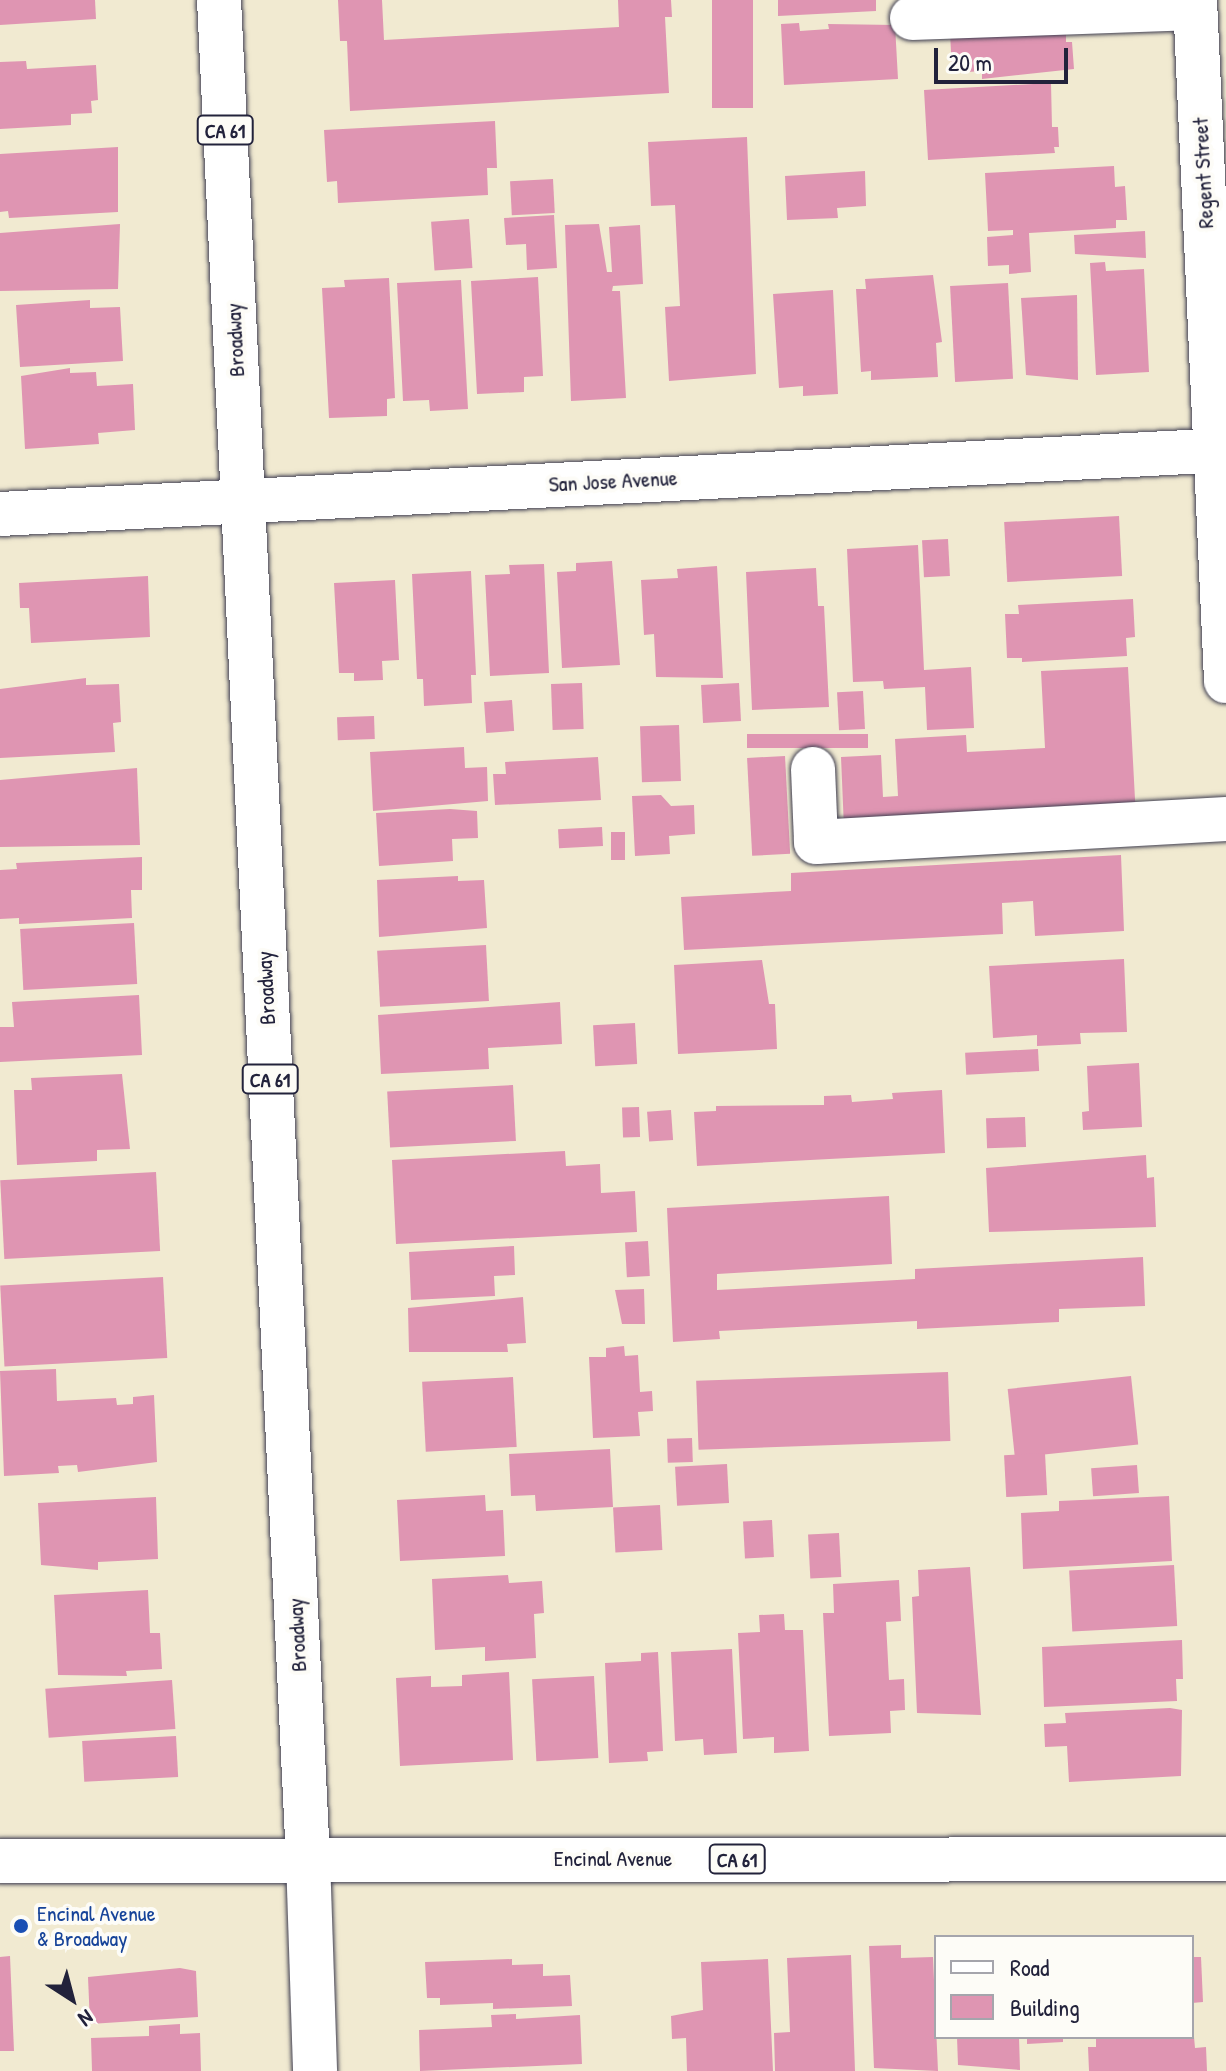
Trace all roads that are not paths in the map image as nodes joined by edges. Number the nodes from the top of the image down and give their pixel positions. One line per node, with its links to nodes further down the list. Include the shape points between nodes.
1 (219, 0): 5 (main road, Broadway / CA 61)
2 (1195, 4): 3 (main road); 4 (main road, Regent Street)
3 (912, 18)
4 (1221, 450): 5 (main road, San Jose Avenue); 7 (main road, Regent Street)
5 (243, 499): 6 (main road, San Jose Avenue); 10 (main road, Broadway / CA 61)
6 (0, 514)
7 (1226, 681)
8 (813, 769): 9 (main road, via 816,842)
9 (1226, 819)
10 (308, 1858): 11 (main road, Encinal Avenue / CA 61); 12 (main road, Encinal Avenue); 13 (main road, Broadway)
11 (1226, 1859)
12 (0, 1861)
13 (315, 2071)

